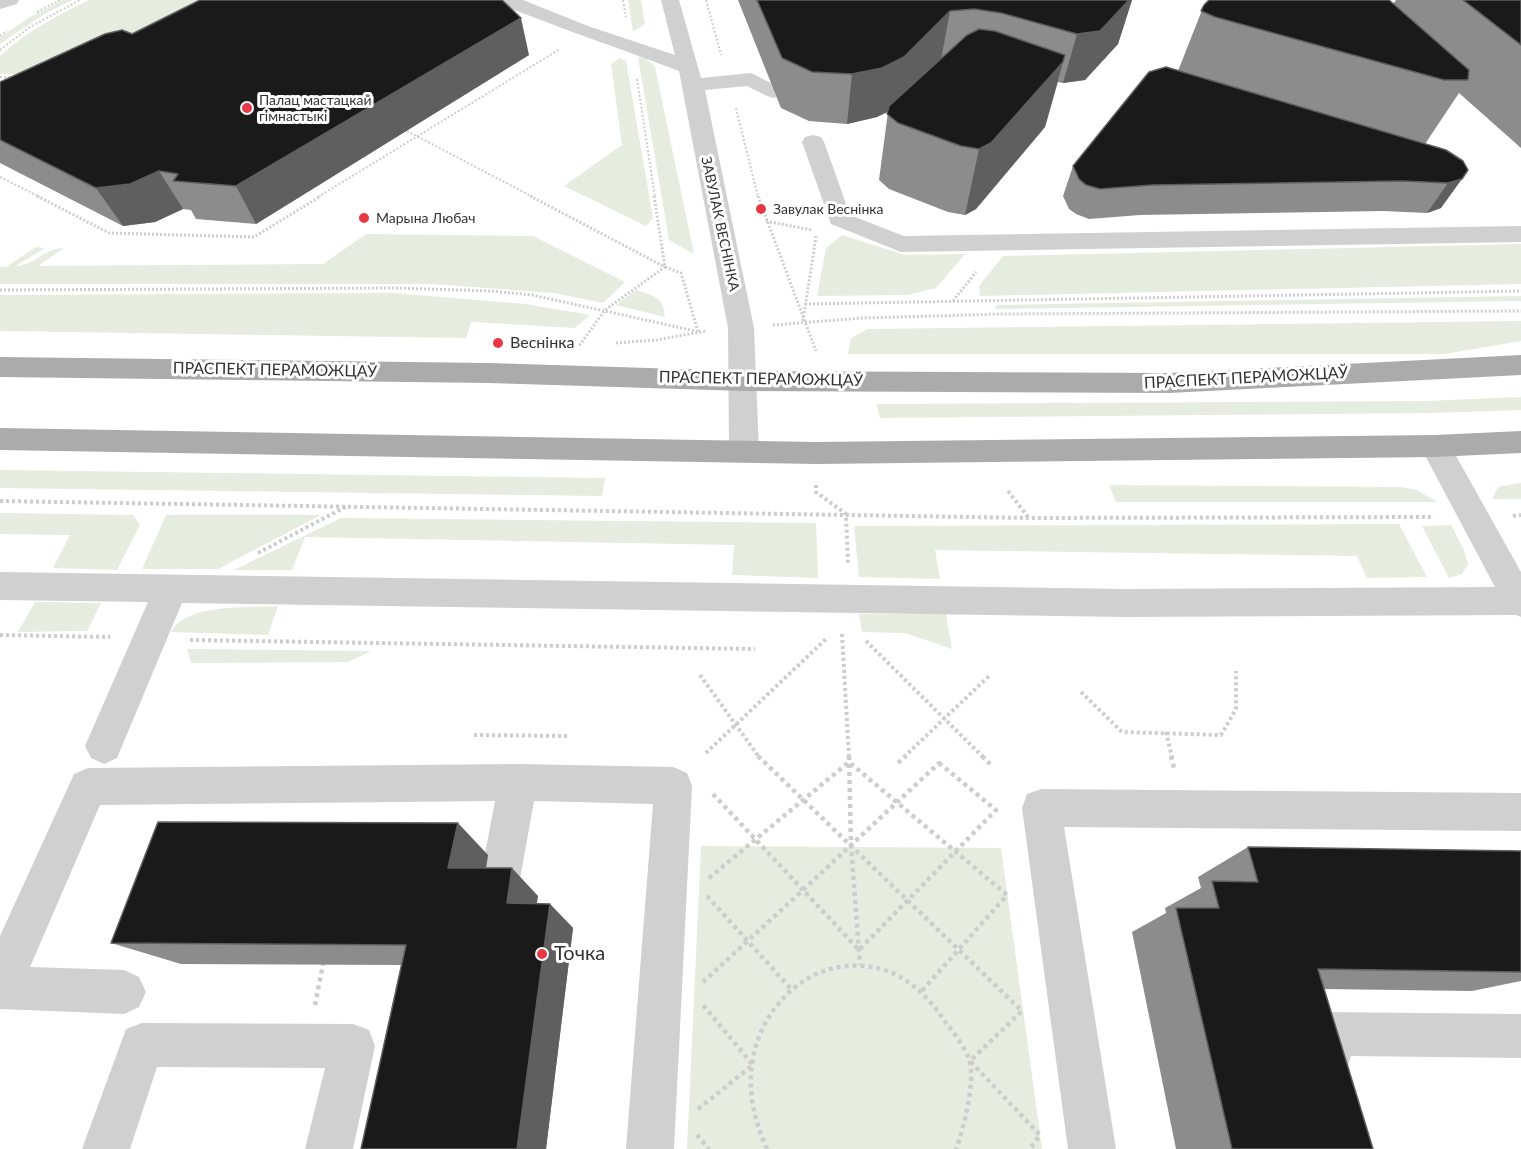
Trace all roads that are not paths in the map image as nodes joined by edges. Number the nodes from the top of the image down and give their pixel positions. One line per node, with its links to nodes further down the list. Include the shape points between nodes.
1 (10, 0): 4 (street)
2 (506, 0): 5 (street, via 630,45)
3 (670, 0): 5 (street, ЗАВУЛАК ВЕСНІНКА)
4 (0, 1)
5 (690, 75): 6 (street, via 728,74); 11 (street, ЗАВУЛАК ВЕСНІНКА, via 741,328)
6 (771, 85)
7 (813, 141): 8 (street, via 840,219 901,244)
8 (1521, 234)
9 (1521, 365): 11 (main road, ПРАСПЕКТ ПЕРАМОЖЦАЎ, via 1168,383)
10 (0, 367): 11 (main road, ПРАСПЕКТ ПЕРАМОЖЦАЎ, via 489,373)
11 (744, 381): 15 (street, ЗАВУЛАК ВЕСНІНКА)
12 (0, 439): 15 (main road)
13 (1521, 442): 14 (main road)
14 (1435, 446): 15 (main road); 18 (street)
15 (744, 451)
16 (0, 586): 17 (street)
17 (170, 590): 18 (street, via 846,600); 19 (street)
18 (1521, 602)
19 (104, 746)
20 (518, 782): 22 (street); 23 (street, via 86,794); 29 (street, via 673,786)
21 (1521, 812): 30 (street, via 1182,792 1041,808)
22 (497, 896)
23 (0, 986): 24 (street)
24 (124, 992)
25 (1521, 1036): 26 (street, via 1321,1034)
26 (1343, 1100)
27 (106, 1149): 28 (street, via 142,1045 353,1046)
28 (329, 1149)
29 (650, 1149)
30 (1092, 1149)

